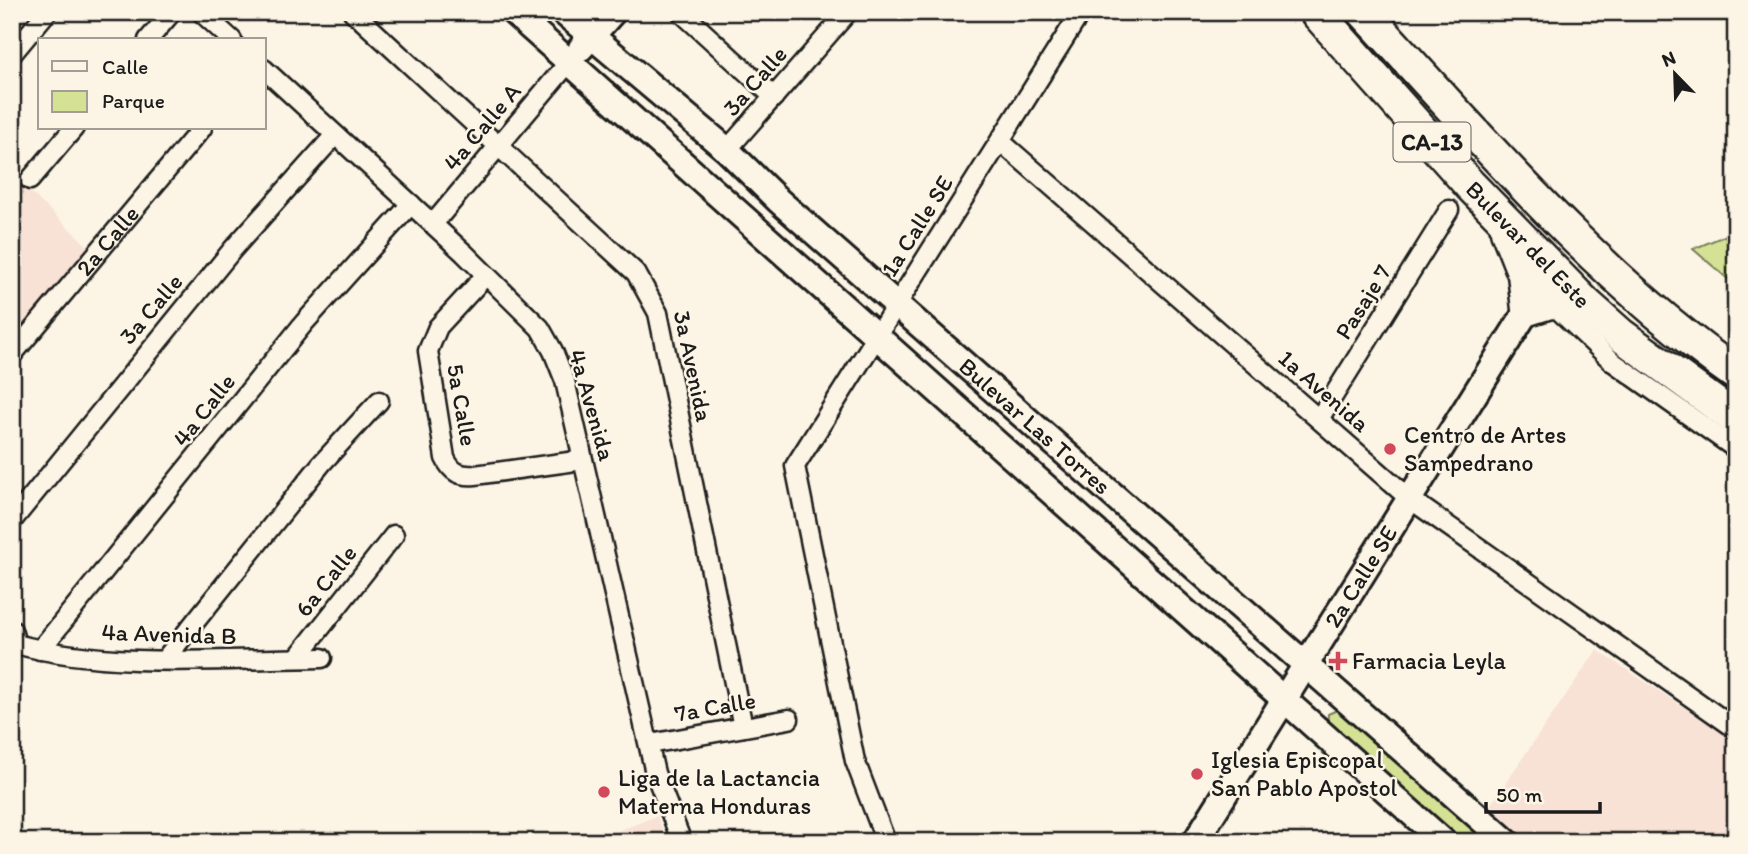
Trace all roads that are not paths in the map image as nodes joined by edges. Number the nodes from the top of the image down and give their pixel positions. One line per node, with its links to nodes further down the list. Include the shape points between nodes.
1 (47, 12): 16 (street)
2 (172, 12): 14 (street)
3 (201, 12): 15 (street)
4 (352, 12): 24 (street, 3a Avenida)
5 (513, 12): 17 (street, Bulevar Las Torres)
6 (563, 12): 13 (street, Bulevar Las Torres)
7 (613, 12): 13 (street)
8 (681, 12): 19 (street)
9 (1080, 12): 23 (street, 1a Calle SE)
10 (1316, 12): 29 (highway, Bulevar del Este / CA-13)
11 (1364, 12): 38 (highway, Bulevar del Este / CA-13, via 1536,198 1627,287)
12 (837, 16): 19 (street, 3a Calle)
13 (591, 37): 17 (street); 25 (street, Bulevar Las Torres)
14 (150, 38)
15 (230, 38)
16 (12, 54)
17 (569, 62): 24 (street, 4a Calle A); 36 (street, Bulevar Las Torres)
18 (266, 71): 22 (street, 4a Avenida)
19 (774, 97): 25 (street, 3a Calle)
20 (72, 130): 26 (street)
21 (200, 130): 37 (street, 2a Calle)
22 (335, 135): 27 (street, 4a Avenida); 45 (street, 3a Calle, via 208,280)
23 (1000, 141): 34 (street, 1a Calle SE); 40 (street, 1a Avenida)
24 (500, 144): 30 (street, 4a Calle A); 55 (street, 3a Avenida, via 636,272 658,313)
25 (727, 150): 34 (street, Bulevar Las Torres)
26 (30, 180)
27 (411, 204): 30 (street, 4a Avenida); 48 (street, 4a Calle, via 304,323)
28 (1449, 211): 40 (street, Pasaje 7)
29 (1499, 214): 31 (highway, Bulevar del Este / CA-13); 35 (highway)
30 (433, 224): 32 (street, 4a Avenida)
31 (1553, 269): 33 (highway, Bulevar del Este / CA-13); 35 (street, 2a Calle SE)
32 (486, 275): 43 (street, 4a Avenida, via 540,328 553,351 565,381); 43 (street, 5a Calle, via 438,327 428,351 450,470 462,476)
33 (1585, 303): 35 (highway); 41 (highway, Bulevar del Este / CA-13)
34 (897, 305): 36 (street, 1a Calle SE); 52 (street, Bulevar Las Torres)
35 (1539, 306): 42 (street); 44 (street, 2a Calle SE)
36 (876, 337): 53 (street, Bulevar Las Torres); 59 (street, 1a Calle SE, via 795,466 855,761)
37 (12, 355)
38 (1736, 374)
39 (379, 401): 49 (street, via 322,463)
40 (1319, 419): 44 (street, 1a Avenida)
41 (1736, 419)
42 (1736, 449)
43 (583, 460): 57 (street, 4a Avenida)
44 (1410, 499): 52 (street, 2a Calle SE); 56 (street, 1a Avenida)
45 (12, 521)
46 (394, 534): 50 (street, 6a Calle)
47 (14, 637): 48 (street, 4a Avenida B)
48 (40, 650): 49 (street, 4a Avenida B)
49 (166, 658): 50 (street, 4a Avenida B)
50 (297, 658): 51 (street, 4a Avenida B)
51 (322, 658)
52 (1304, 665): 53 (street, 2a Calle SE); 62 (street, Bulevar Las Torres)
53 (1284, 699): 60 (street, 2a Calle SE); 61 (street, Bulevar Las Torres)
54 (789, 719): 55 (street, 7a Calle)
55 (743, 727): 57 (street, 7a Calle)
56 (1736, 729)
57 (650, 744): 58 (street, 4a Avenida, via 655,773)
58 (682, 842)
59 (887, 842)
60 (1195, 842)
61 (1444, 842)
62 (1507, 842)

